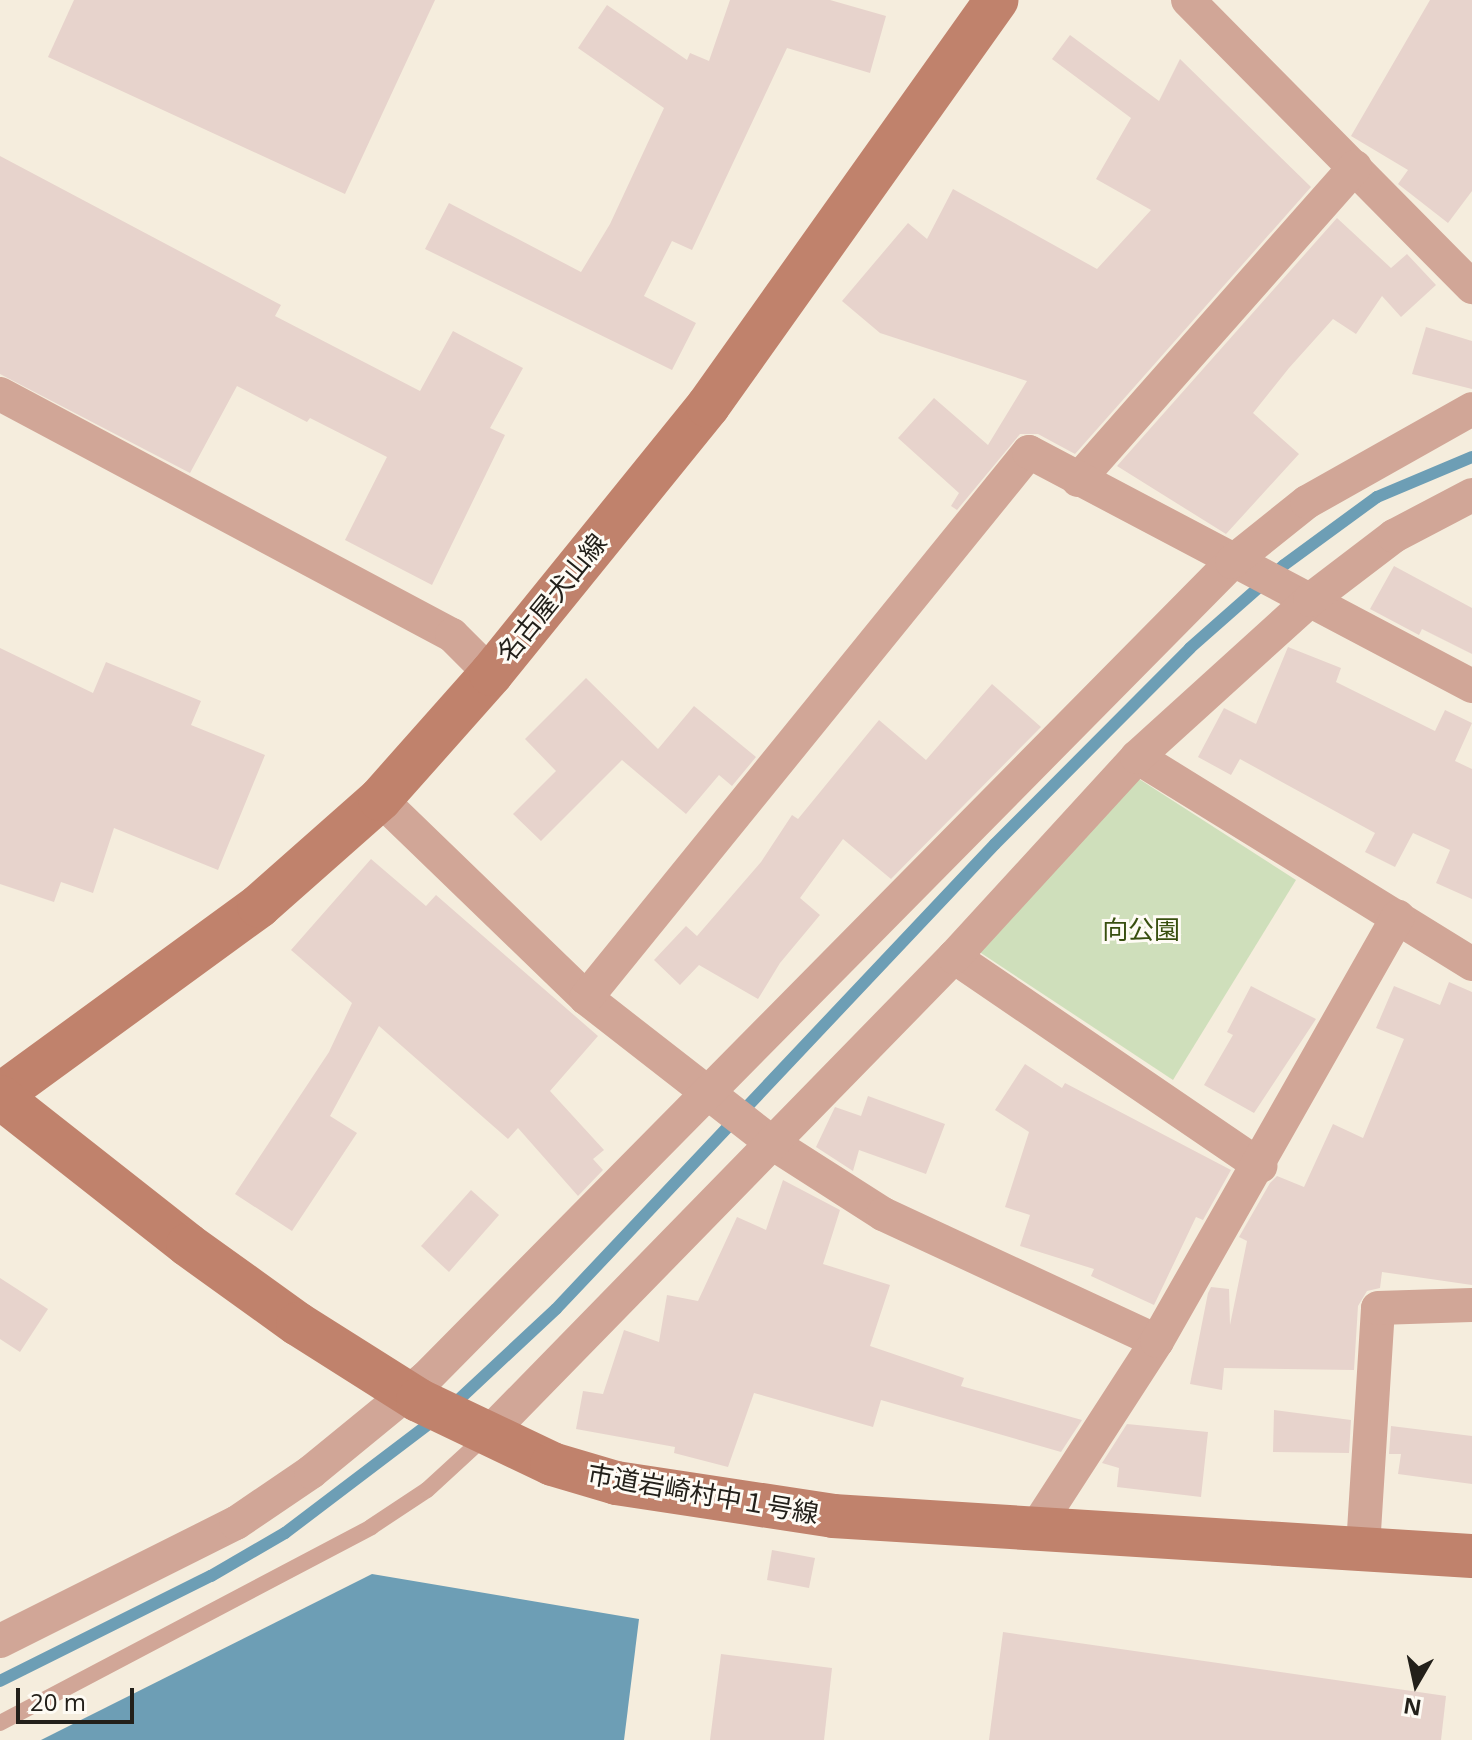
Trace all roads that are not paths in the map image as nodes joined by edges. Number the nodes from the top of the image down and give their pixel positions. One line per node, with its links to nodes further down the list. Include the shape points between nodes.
1 (996, 0): 11 (street, 名古屋犬山線, via 708,406)
2 (1188, 0): 3 (street)
3 (1355, 167): 4 (street); 7 (street)
4 (1467, 267)
5 (0, 394): 11 (street, via 452,635)
6 (1472, 409): 9 (street, via 1307,502)
7 (1078, 480): 9 (street); 18 (street, via 1029,452)
8 (1472, 495): 10 (street, via 1394,536)
9 (1238, 565): 10 (street); 19 (street)
10 (1302, 596): 12 (street); 13 (street)
11 (491, 674): 14 (street, 名古屋犬山線)
12 (1472, 686)
13 (1137, 757): 15 (street); 16 (street)
14 (380, 799): 18 (street); 20 (street, 名古屋犬山線, via 259,906)
15 (1398, 917): 17 (street); 22 (street)
16 (954, 957): 21 (street); 22 (street)
17 (1472, 964)
18 (586, 998): 19 (street)
19 (712, 1095): 21 (street); 25 (street)
20 (0, 1096): 25 (street, 市道岩崎村中１号線, via 188,1245 298,1324)
21 (766, 1137): 24 (street, via 883,1214); 26 (street)
22 (1260, 1166): 24 (street)
23 (1472, 1305): 28 (street, via 1378,1308)
24 (1157, 1341): 27 (street)
25 (412, 1396): 26 (street, 市道岩崎村中１号線); 30 (street, via 236,1523)
26 (486, 1436): 27 (street, 市道岩崎村中１号線, via 616,1483 833,1516); 31 (lane, via 427,1490 371,1527)
27 (1036, 1528): 28 (street, 市道岩崎村中１号線)
28 (1363, 1547): 29 (street, 市道岩崎村中１号線)
29 (1472, 1556)
30 (0, 1641)
31 (0, 1723)

